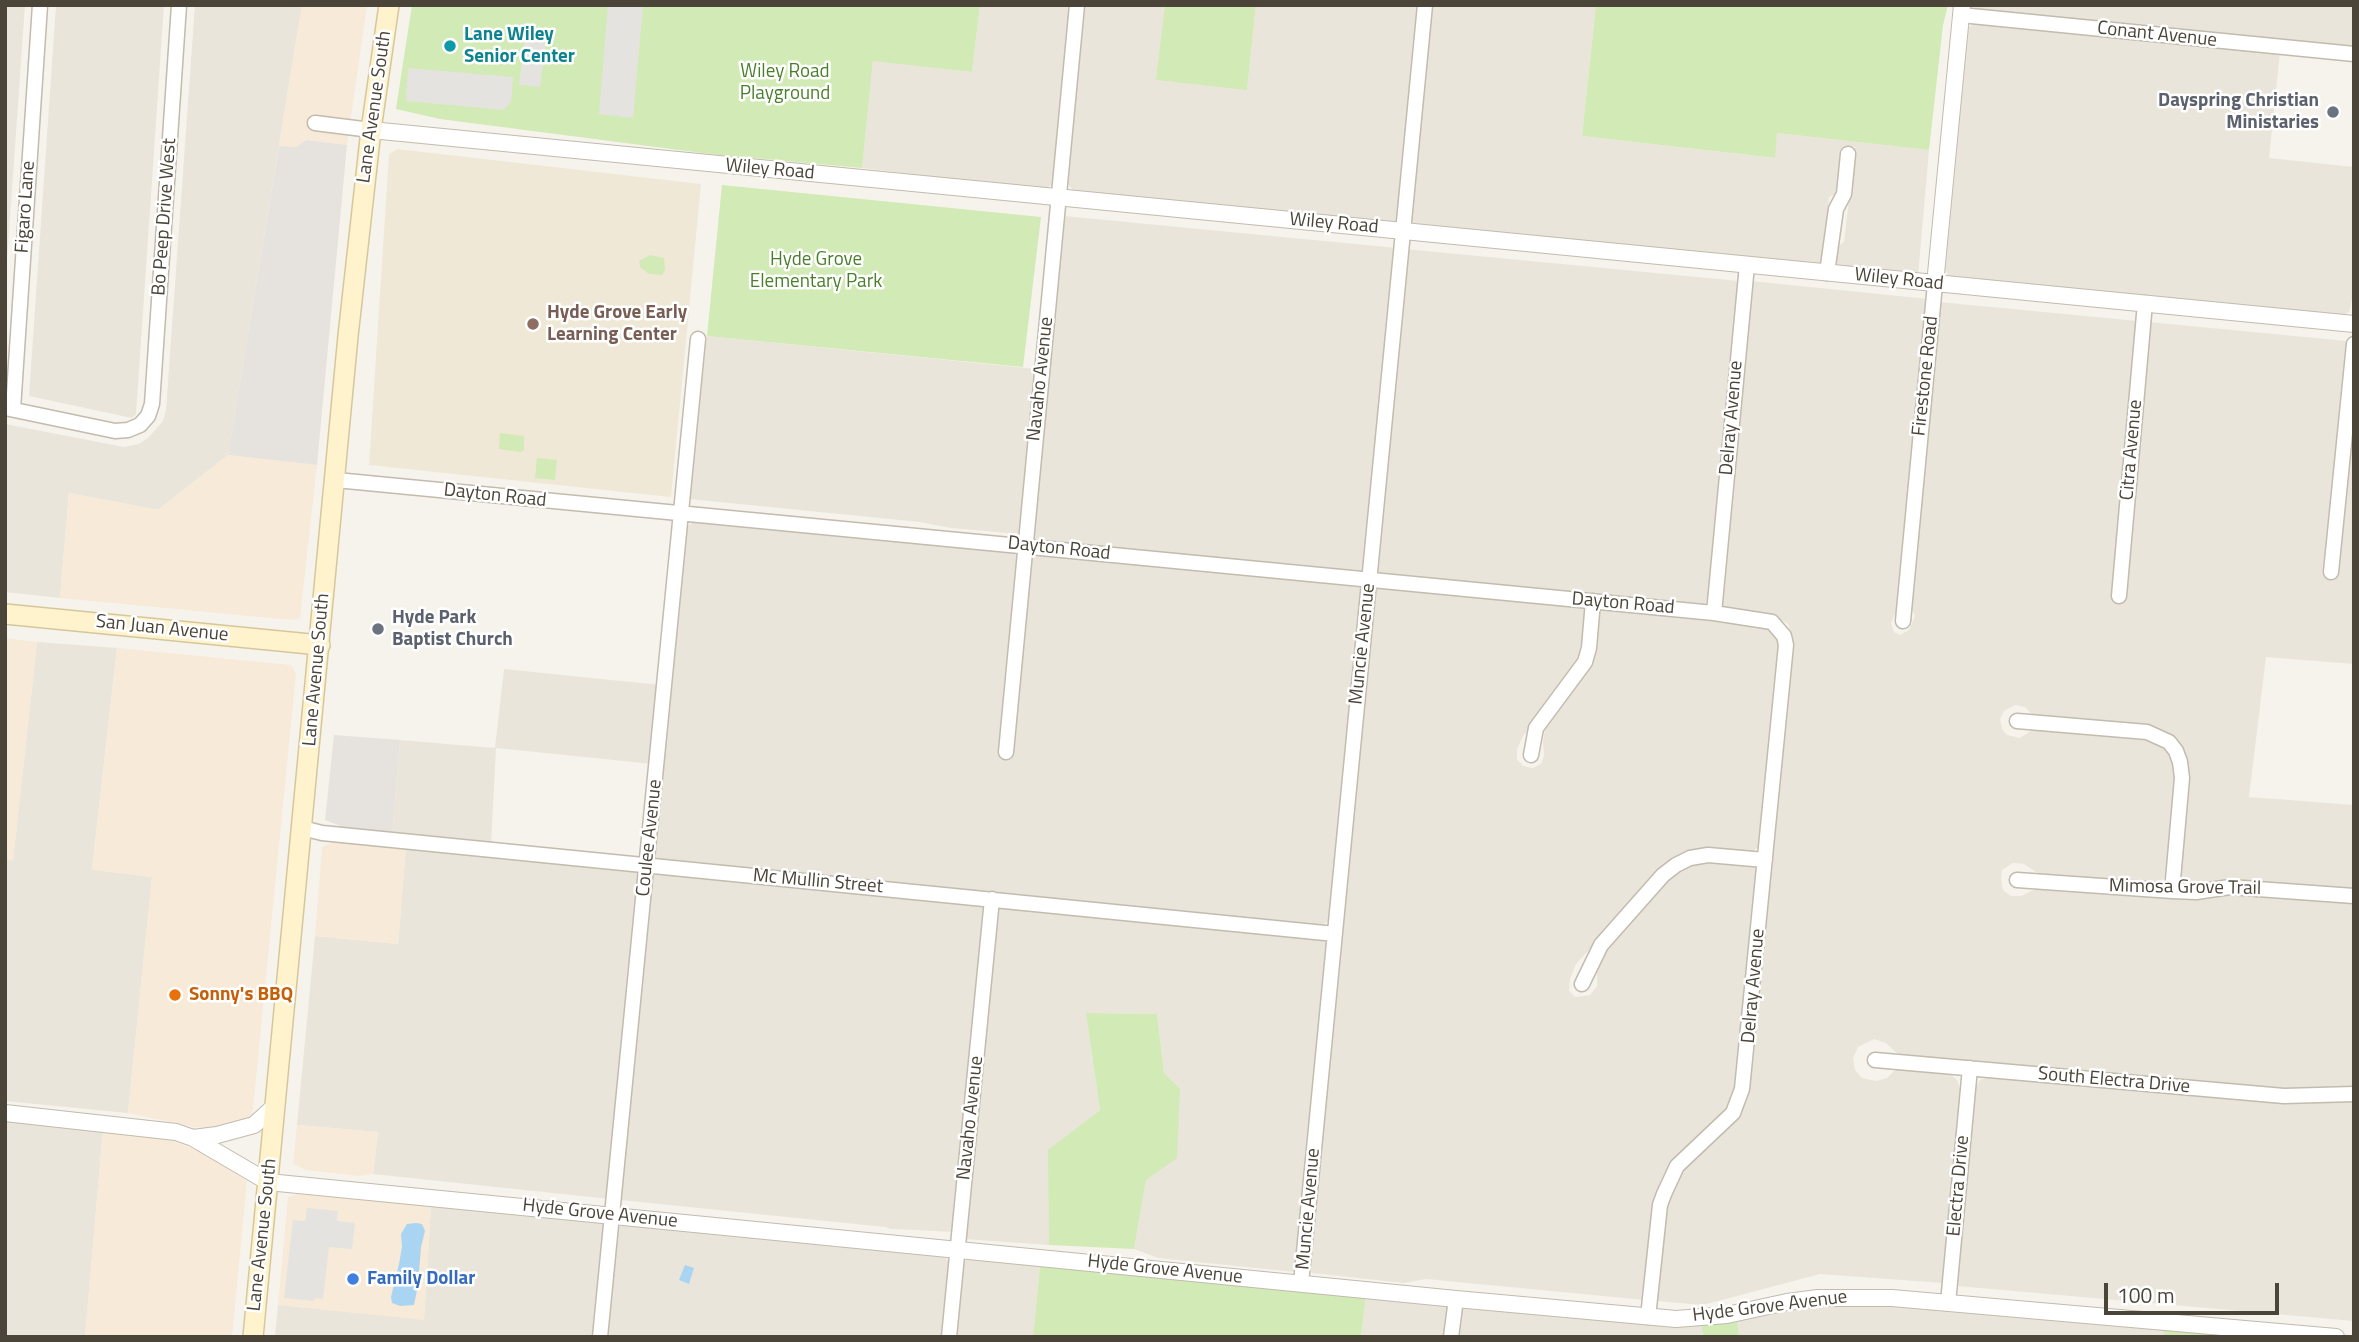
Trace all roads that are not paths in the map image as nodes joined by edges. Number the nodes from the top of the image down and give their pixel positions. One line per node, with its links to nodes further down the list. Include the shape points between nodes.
1 (40, 5): 20 (street, Figaro Lane)
2 (179, 5): 20 (street, Bo Peep Drive West, via 148,416 140,425 115,431)
3 (389, 5): 9 (main road, Lane Avenue South)
4 (1077, 5): 11 (street, Navaho Avenue)
5 (1425, 5): 12 (street, Muncie Avenue)
6 (1961, 10): 7 (street, Conant Avenue); 15 (street, Firestone Road)
7 (2354, 54)
8 (315, 123): 9 (street, Wiley Road)
9 (371, 130): 11 (street, Wiley Road); 21 (main road, Lane Avenue South)
10 (1848, 154): 14 (street)
11 (1058, 198): 12 (street, Wiley Road); 23 (street, Navaho Avenue)
12 (1404, 231): 13 (street, Wiley Road); 25 (street, Muncie Avenue)
13 (1747, 265): 14 (street, Wiley Road); 28 (street, Delray Avenue)
14 (1828, 273): 15 (street, Wiley Road)
15 (1935, 284): 16 (street, Wiley Road); 30 (street, Firestone Road)
16 (2144, 303): 17 (street, Wiley Road); 26 (street, Citra Avenue)
17 (2354, 324)
18 (698, 339): 22 (street, Coulee Avenue)
19 (2354, 344): 24 (street)
20 (9, 409)
21 (336, 480): 22 (street, Dayton Road); 32 (main road, Lane Avenue South)
22 (681, 514): 23 (street, Dayton Road); 38 (street, Coulee Avenue)
23 (1024, 546): 25 (street, Dayton Road); 34 (street, Navaho Avenue)
24 (2331, 572)
25 (1369, 580): 27 (street, Dayton Road); 43 (street, Muncie Avenue)
26 (2119, 596)
27 (1593, 601): 28 (street, Dayton Road); 35 (street, via 1585,662 1536,728)
28 (1714, 612): 31 (street, Dayton Road, via 1763,619)
29 (5, 614): 32 (main road, San Juan Avenue)
30 (1903, 621)
31 (1779, 628): 37 (street, Delray Avenue, via 1786,645)
32 (320, 645): 36 (main road, Lane Avenue South)
33 (2017, 721): 40 (street, via 2147,732 2169,742 2180,762 2182,778)
34 (1006, 752)
35 (1531, 755)
36 (302, 828): 38 (street, Mc Mullin Street); 48 (main road, Lane Avenue South)
37 (1765, 860): 44 (street, via 1708,855 1676,865 1601,945); 57 (street, Delray Avenue, via 1742,1089 1732,1113 1677,1166 1664,1194)
38 (647, 866): 42 (street, Mc Mullin Street); 52 (street, Coulee Avenue)
39 (2017, 880): 40 (street, Mimosa Grove Trail)
40 (2172, 891): 41 (street, Mimosa Grove Trail, via 2230,887)
41 (2354, 896)
42 (992, 898): 43 (street, Mc Mullin Street); 53 (street, Navaho Avenue)
43 (1335, 934): 54 (street, Muncie Avenue)
44 (1582, 984)
45 (1875, 1060): 46 (street, South Electra Drive)
46 (1970, 1068): 47 (street, South Electra Drive, via 2284,1096); 56 (street, Electra Drive)
47 (2354, 1094)
48 (276, 1105): 50 (street, via 254,1125); 51 (main road, Lane Avenue South)
49 (5, 1113): 50 (street, Hyde Grove Avenue, via 139,1126)
50 (192, 1138): 51 (street, Hyde Grove Avenue)
51 (268, 1182): 52 (street, Hyde Grove Avenue); 58 (main road, Lane Avenue South)
52 (613, 1216): 53 (street, Hyde Grove Avenue); 59 (street, Coulee Avenue)
53 (957, 1250): 54 (street, Hyde Grove Avenue); 60 (street, Navaho Avenue)
54 (1301, 1283): 55 (street, Hyde Grove Avenue)
55 (1456, 1298): 57 (street, Hyde Grove Avenue); 61 (street)
56 (1948, 1303): 57 (street, Hyde Grove Avenue, via 1818,1297 1702,1318); 62 (street, Hyde Grove Avenue)
57 (1648, 1317)
58 (253, 1337)
59 (600, 1337)
60 (949, 1337)
61 (1451, 1337)
62 (2336, 1337)

